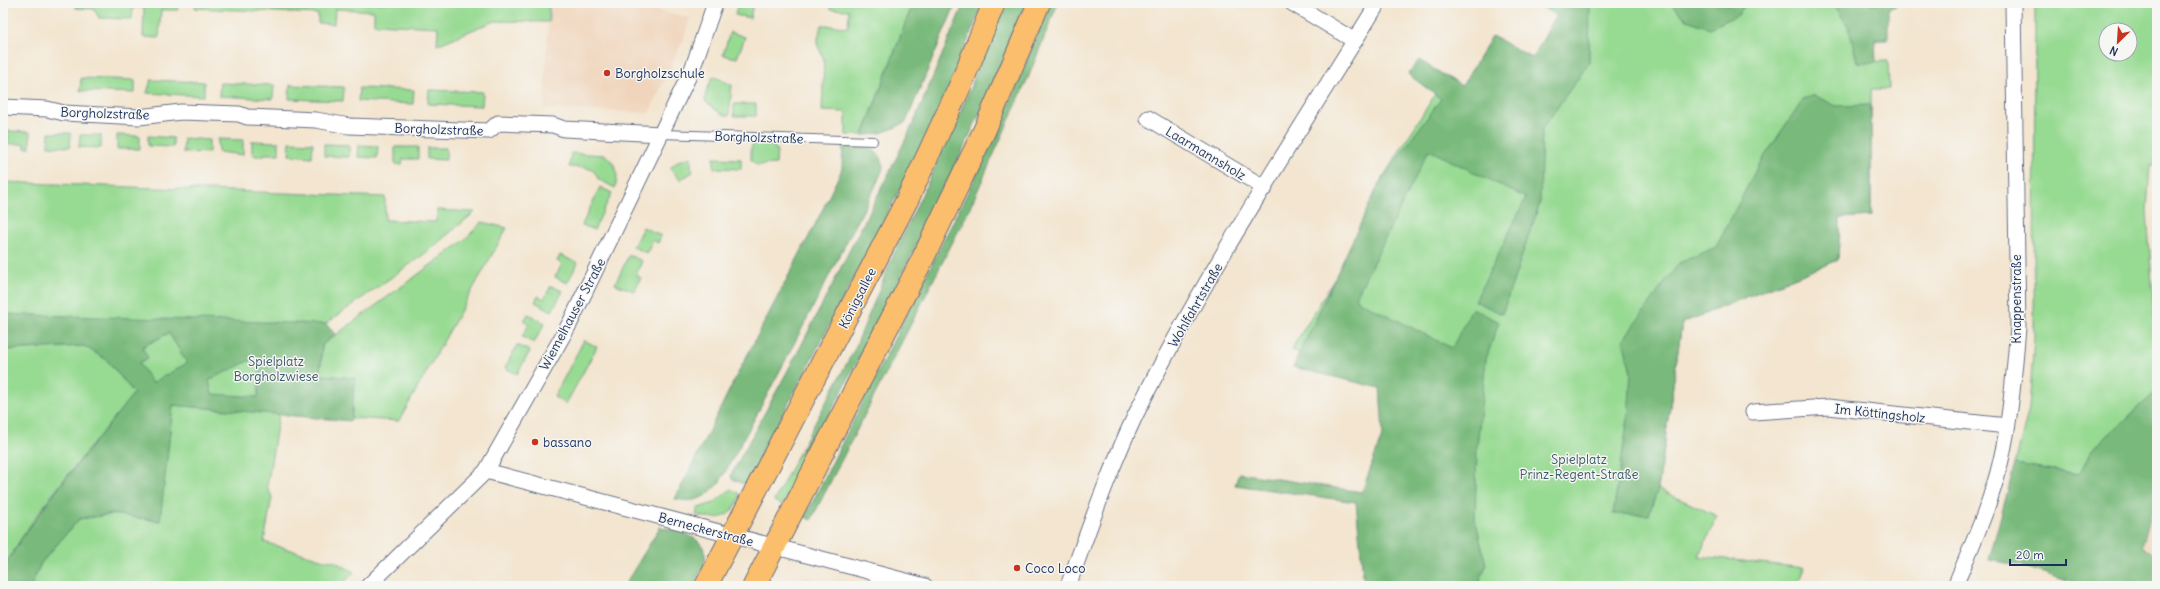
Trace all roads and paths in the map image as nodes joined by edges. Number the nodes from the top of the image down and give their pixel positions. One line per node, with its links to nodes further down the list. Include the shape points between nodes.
1 (715, 3): 10 (street, Wiemelhauser Straße, via 693,67)
2 (994, 3): 16 (main road, Königsallee, via 961,84 907,200)
3 (1039, 3): 17 (main road, via 1001,93 937,230)
4 (1292, 3): 7 (street)
5 (1378, 3): 7 (street, Wohlfahrtstraße)
6 (2013, 3): 14 (street, Knappenstraße, via 2018,328)
7 (1355, 41): 12 (street, Wohlfahrtstraße)
8 (3, 107): 10 (street, Borgholzstraße, via 47,109 64,114 139,117 181,112 239,114 247,117 316,120 349,126 488,131 498,123 552,124 564,129)
9 (1148, 118): 12 (street, Laarmannsholz)
10 (661, 134): 11 (lane, Borgholzstraße); 15 (street, Wiemelhauser Straße, via 570,323)
11 (873, 141)
12 (1265, 188): 23 (street, Wohlfahrtstraße, via 1191,310 1135,416)
13 (1753, 412): 14 (street, Im Köttingsholz, via 1828,407)
14 (2008, 426): 24 (street, Knappenstraße, via 1991,494)
15 (486, 471): 16 (street, Berneckerstraße); 19 (street, Wiemelhauser Straße)
16 (732, 536): 17 (street, Berneckerstraße); 20 (main road, Königsallee)
17 (774, 547): 18 (street, Berneckerstraße); 21 (main road)
18 (874, 580): 22 (street, Berneckerstraße)
19 (368, 586)
20 (706, 586)
21 (754, 586)
22 (926, 586)
23 (1068, 586)
24 (1955, 586)

